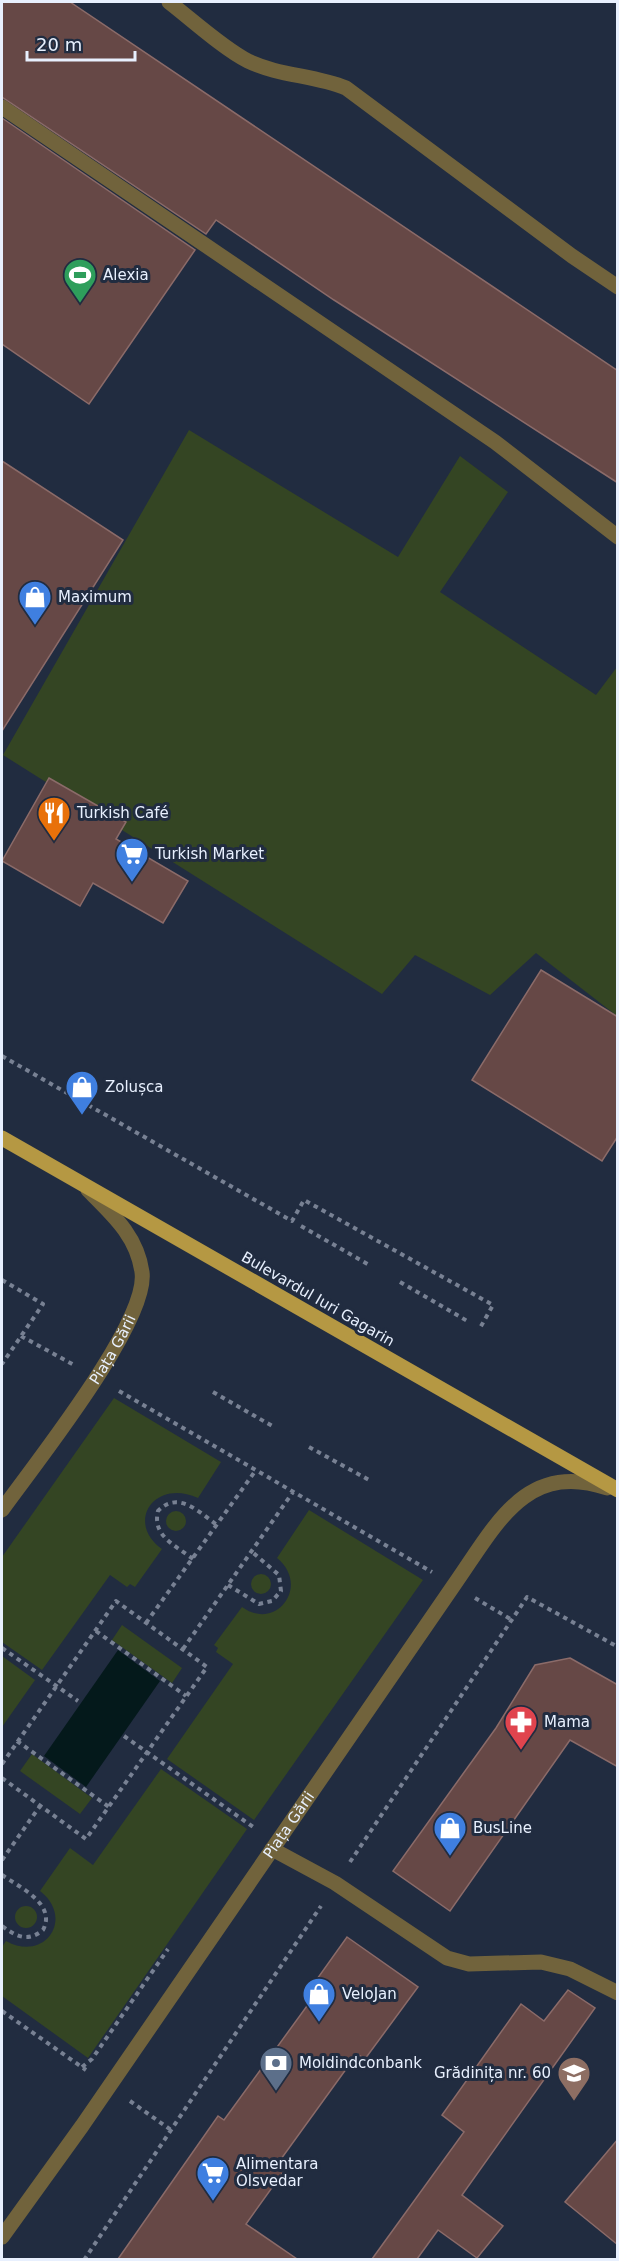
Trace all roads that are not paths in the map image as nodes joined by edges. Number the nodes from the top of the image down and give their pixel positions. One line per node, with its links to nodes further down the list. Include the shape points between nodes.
1 (170, 2): 3 (street, via 247,61 346,88)
2 (2, 107): 4 (street, via 495,442)
3 (618, 287)
4 (618, 537)
5 (2, 1138): 6 (main road, Bulevardul Iuri Gagarin)
6 (81, 1184): 7 (main road, Bulevardul Iuri Gagarin); 8 (street, Piața Gării, via 121,1222 136,1246 142,1274 139,1302 95,1378)
7 (618, 1491): 9 (street, Piața Gării, via 589,1482 561,1480 536,1488 513,1503)
8 (2, 1510)
9 (272, 1850): 10 (street, via 335,1883 447,1958 469,1964 541,1962 570,1968); 11 (street, Piața Gării)
10 (618, 1993)
11 (2, 2237)

